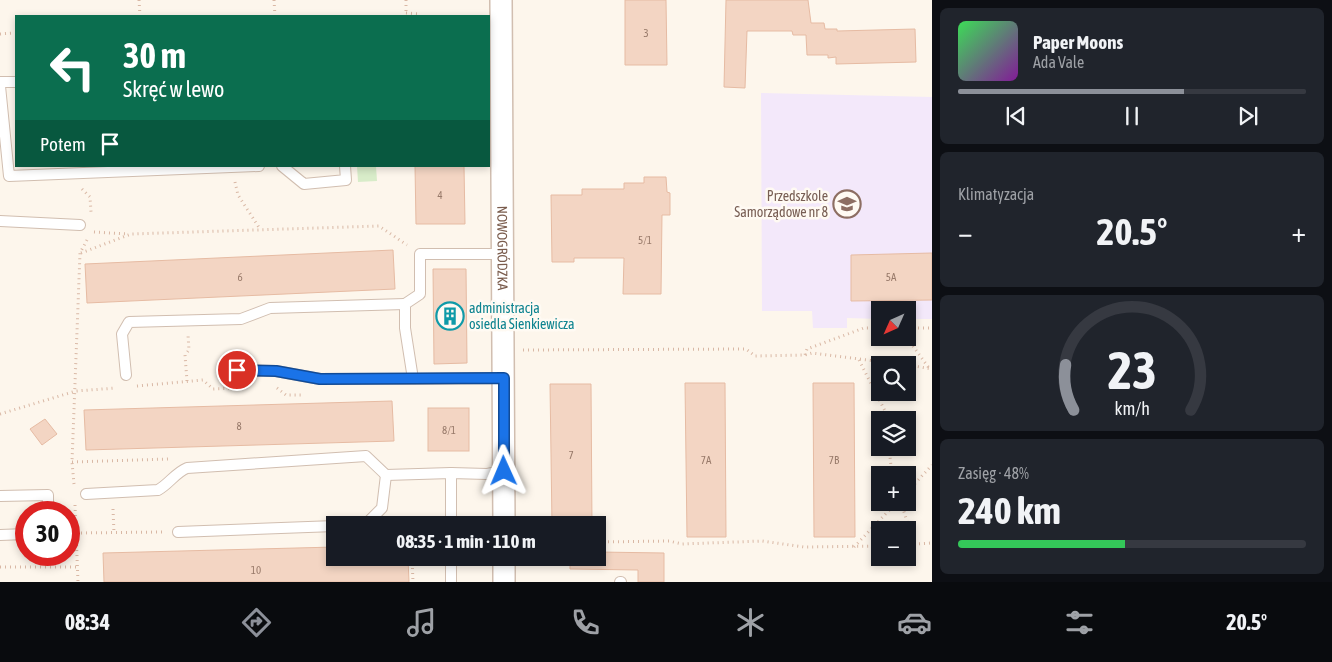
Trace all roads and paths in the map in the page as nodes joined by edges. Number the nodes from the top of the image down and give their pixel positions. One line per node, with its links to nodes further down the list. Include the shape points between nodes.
1 (139, 0): 7 (path)
2 (274, 0): 8 (path)
3 (406, 0): 5 (path)
4 (501, 0): 13 (street, NOWOGRÓDZKA)
5 (406, 14): 6 (path)
6 (420, 14)
7 (140, 15)
8 (275, 15)
9 (13, 33): 10 (path)
10 (0, 34)
11 (15, 82): 12 (lane)
12 (0, 84): 18 (lane, via 9,176)
13 (495, 100): 28 (street, NOWOGRÓDZKA)
14 (246, 167): 17 (lane)
15 (283, 167): 16 (lane, via 304,184 346,180)
16 (345, 167)
17 (232, 168): 18 (lane); 22 (path, via 238,195)
18 (68, 173): 19 (path, via 90,197)
19 (91, 214)
20 (0, 221): 21 (lane)
21 (80, 225)
22 (261, 230): 24 (path); 27 (path, via 379,226)
23 (92, 232): 24 (path)
24 (131, 234): 26 (path)
25 (88, 239): 26 (path)
26 (80, 254): 50 (path)
27 (420, 254): 28 (lane); 29 (lane, via 420,294)
28 (502, 254): 43 (street, NOWOGRÓDZKA)
29 (405, 304): 30 (lane, via 270,308 241,319); 44 (lane)
30 (188, 320): 42 (lane, via 129,322 122,334); 45 (path, via 188,350 185,355)
31 (871, 328): 36 (path, via 807,349)
32 (916, 328): 33 (path)
33 (932, 328)
34 (913, 346): 40 (path)
35 (522, 350): 36 (path, via 746,349 755,356)
36 (804, 355): 37 (path)
37 (858, 359): 38 (path); 52 (path)
38 (871, 361)
39 (916, 366): 40 (path)
40 (930, 368)
41 (237, 370): 44 (lane, via 276,371 320,379)
42 (126, 375)
43 (504, 378): 44 (lane); 57 (street, NOWOGRÓDZKA)
44 (413, 379)
45 (188, 381): 46 (path); 49 (path, via 203,380 213,390)
46 (132, 386)
47 (122, 387): 50 (path)
48 (275, 387): 51 (path, via 286,395)
49 (248, 388)
50 (76, 391): 53 (path)
51 (306, 395)
52 (885, 411)
53 (0, 414)
54 (72, 462): 56 (path, via 179,458)
55 (932, 465): 60 (path)
56 (187, 468): 59 (lane, via 366,456); 61 (lane, via 158,490)
57 (504, 471): 58 (lane); 68 (street, NOWOGRÓDZKA)
58 (451, 473): 59 (lane); 67 (lane)
59 (386, 475): 66 (lane, via 382,508)
60 (916, 482)
61 (113, 493): 62 (lane); 71 (path)
62 (86, 494)
63 (0, 496): 64 (lane, via 48,495)
64 (48, 501)
65 (888, 511): 79 (path)
66 (374, 516)
67 (452, 516)
68 (504, 516)
69 (326, 526): 70 (lane)
70 (178, 532): 71 (path)
71 (114, 533): 73 (path)
72 (15, 534): 74 (lane)
73 (80, 534)
74 (0, 535)
75 (606, 542): 79 (path, via 669,541 682,544 762,541 804,547)
76 (916, 544): 77 (path)
77 (932, 544)
78 (871, 546): 79 (path)
79 (854, 547)
80 (412, 566): 85 (path)
81 (451, 566): 86 (lane)
82 (504, 566): 87 (street)
83 (0, 567): 84 (path)
84 (77, 567)
85 (413, 582)
86 (451, 582)
87 (504, 582)

